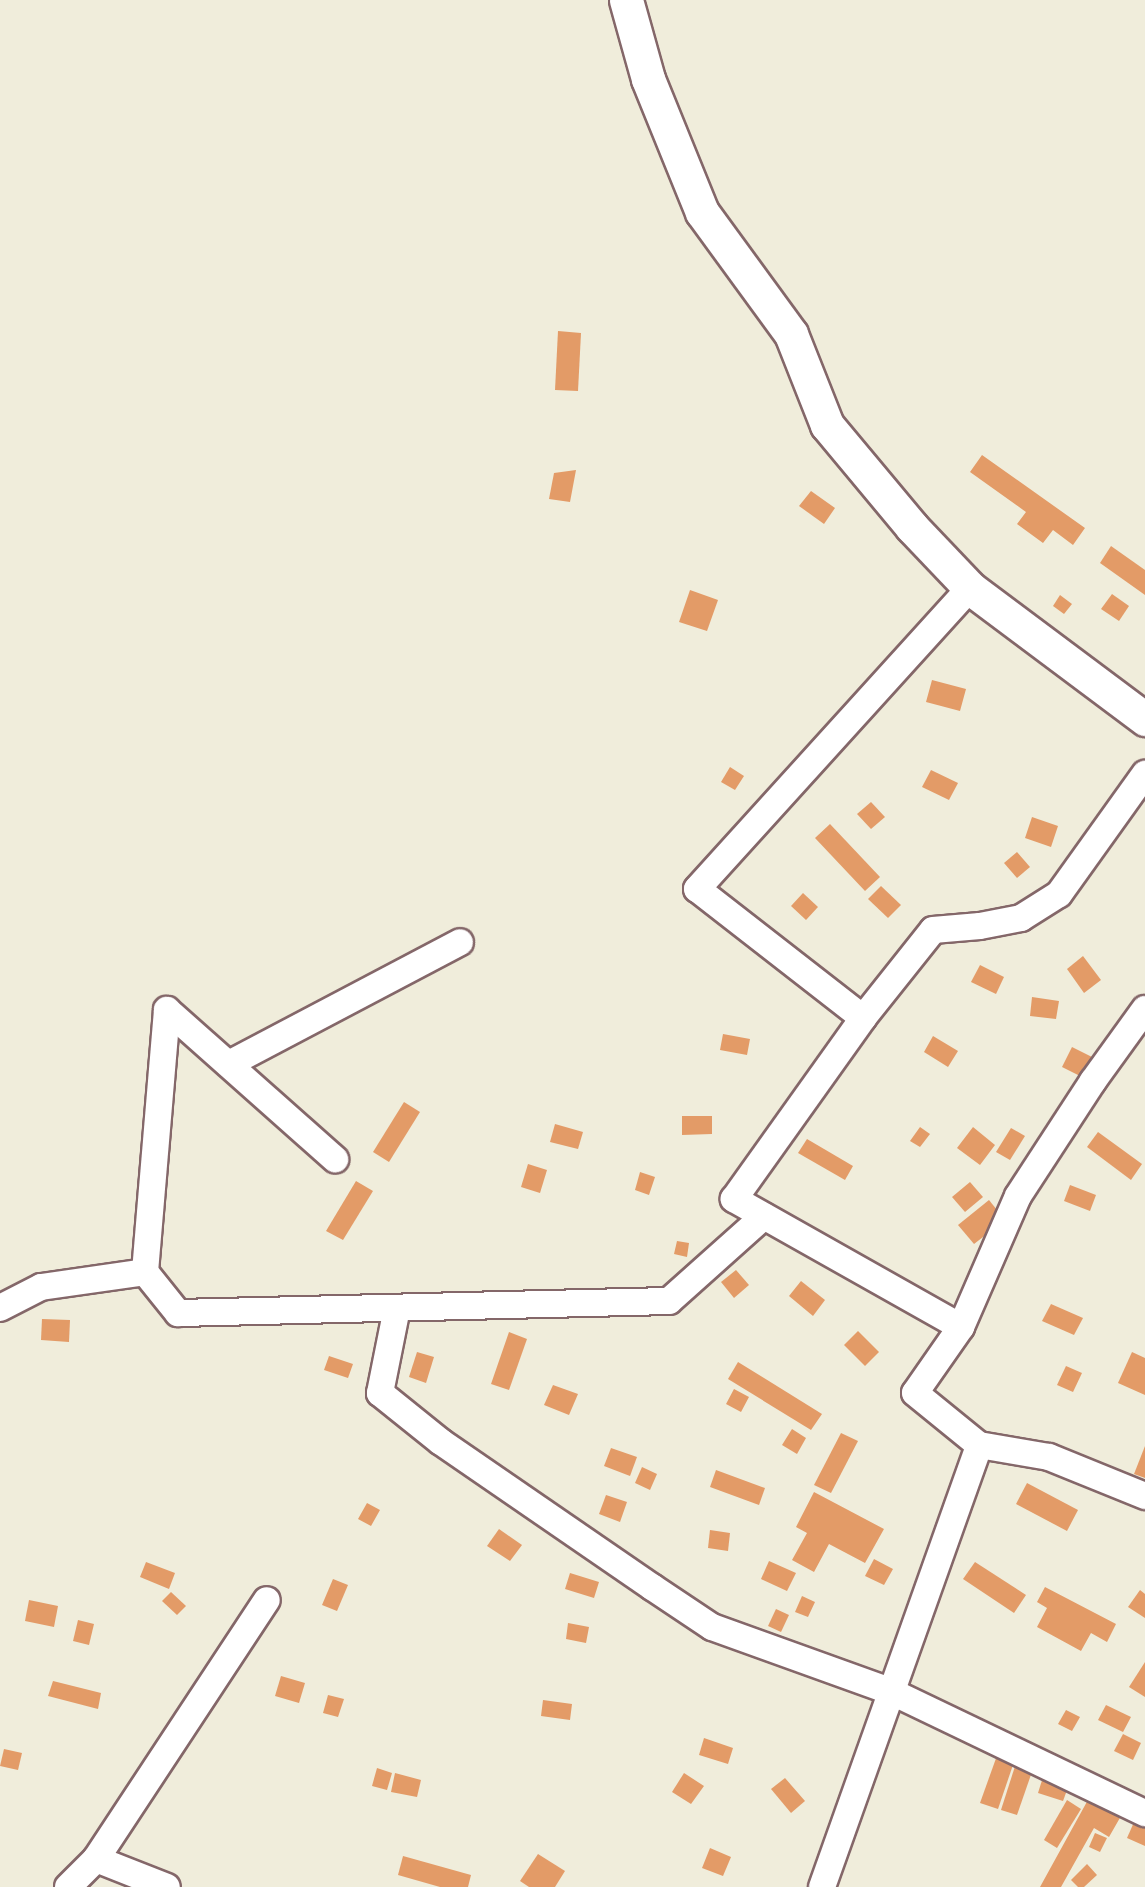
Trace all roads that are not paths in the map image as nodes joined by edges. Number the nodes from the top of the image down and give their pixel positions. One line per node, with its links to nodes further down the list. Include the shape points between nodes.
1 (626, 0): 2 (street, via 648,79 702,212 791,334 826,425 912,527)
2 (970, 588): 3 (street); 7 (street, via 697,889)
3 (1145, 719)
4 (1145, 774): 7 (street, via 1059,894 1022,918 933,930)
5 (460, 942): 8 (street)
6 (1145, 1010): 14 (street, via 1018,1196)
7 (863, 1018): 10 (street, via 734,1199)
8 (229, 1064): 9 (street); 11 (street, via 167,1010)
9 (335, 1159)
10 (764, 1216): 13 (street, via 669,1301); 14 (street)
11 (145, 1272): 12 (street, via 41,1287); 13 (street, via 178,1314)
12 (0, 1308)
13 (397, 1308): 18 (street, via 380,1393 441,1442 712,1627)
14 (961, 1327): 15 (street, via 915,1393)
15 (979, 1445): 16 (street, via 1050,1456); 18 (street)
16 (1145, 1496)
17 (267, 1600): 20 (street)
18 (890, 1692): 19 (street); 23 (street)
19 (1145, 1813)
20 (96, 1859): 21 (street); 22 (street)
21 (68, 1887)
22 (167, 1887)
23 (822, 1887)

